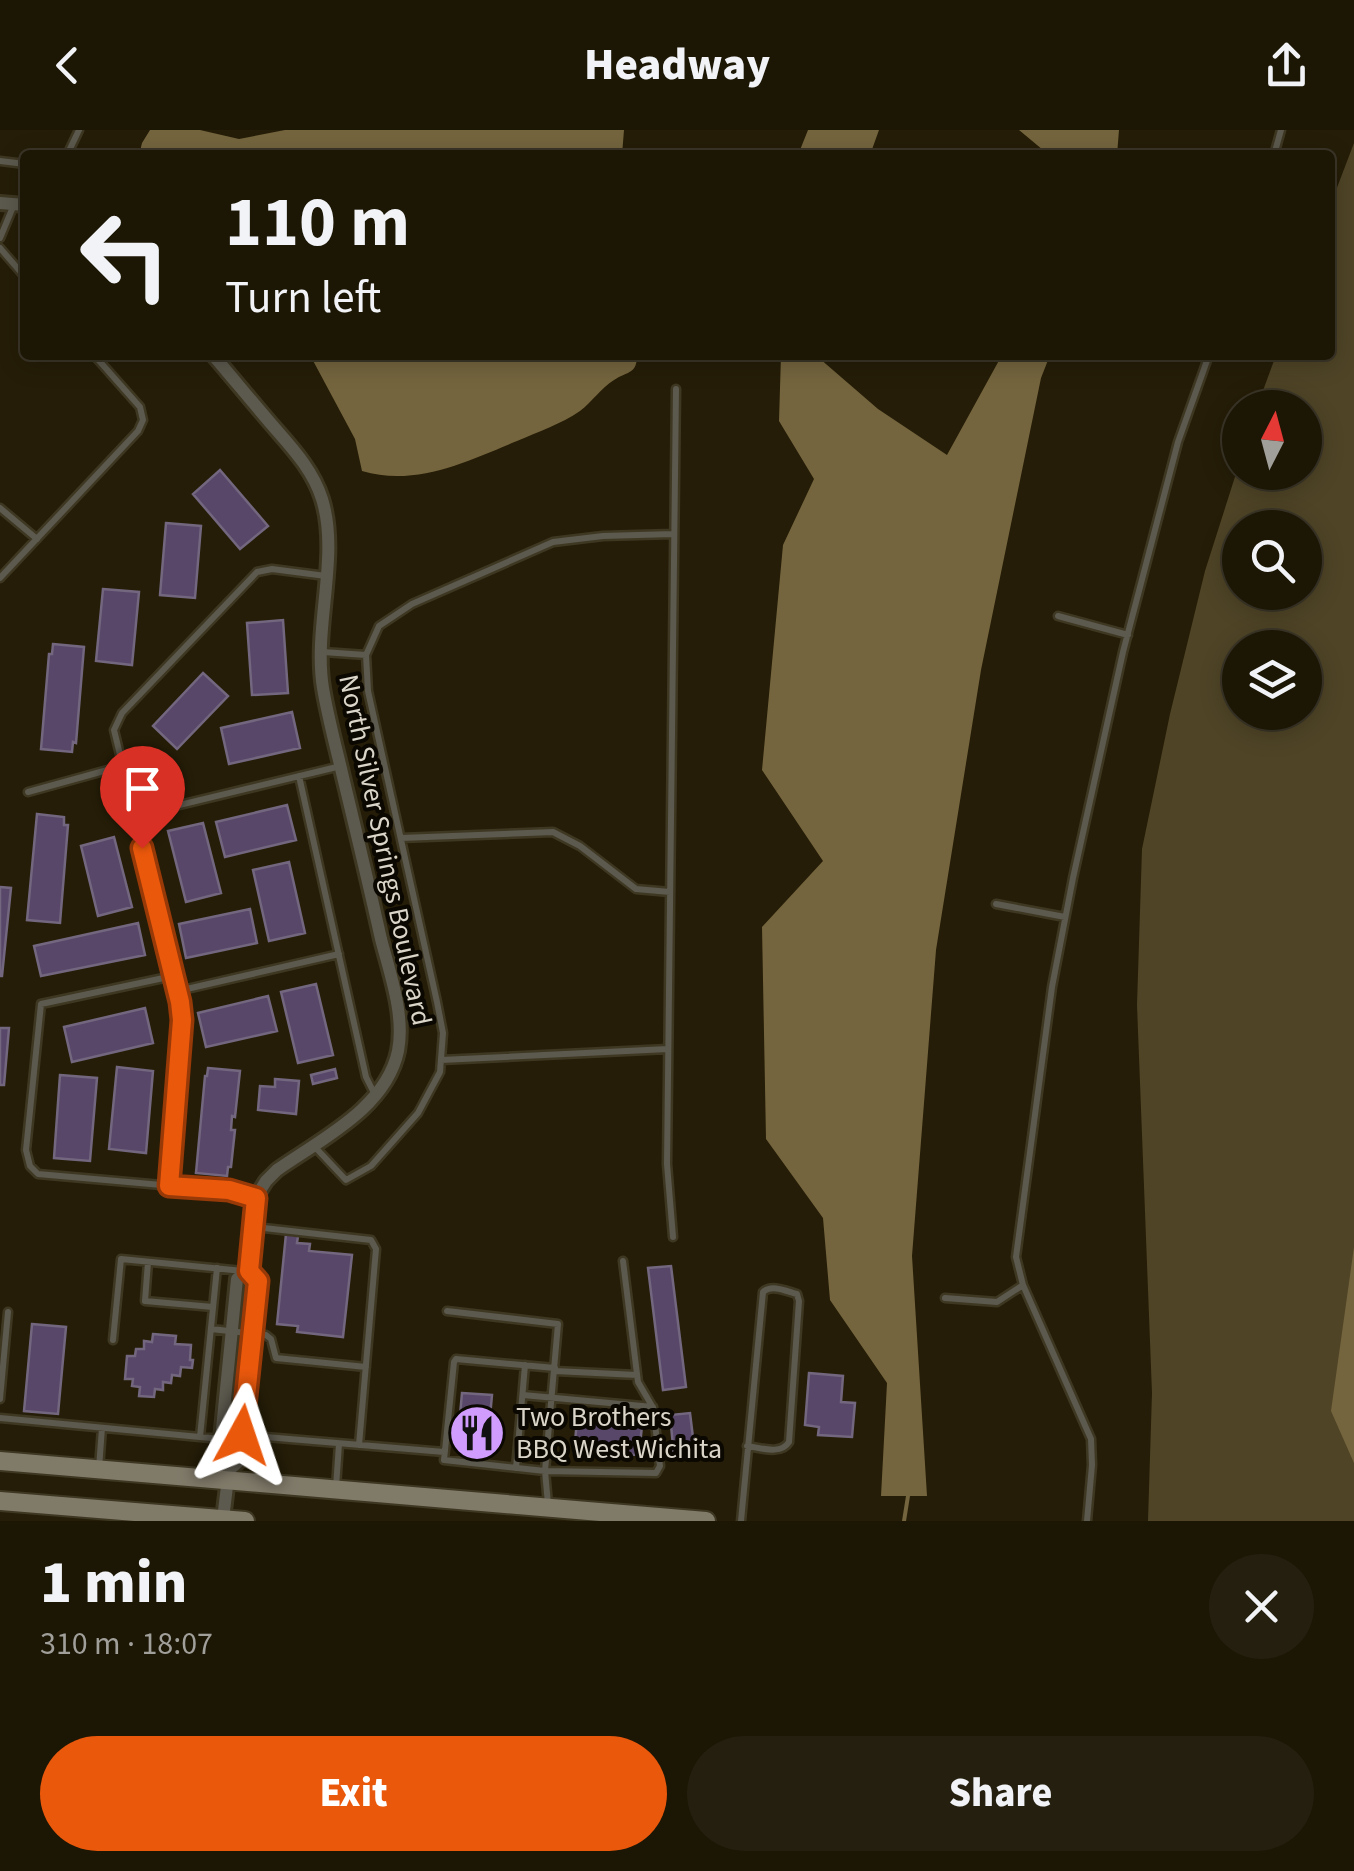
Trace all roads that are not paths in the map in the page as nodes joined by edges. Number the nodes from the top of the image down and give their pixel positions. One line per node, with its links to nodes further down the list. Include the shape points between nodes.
1 (13, 204): 2 (lane)
2 (0, 238)
3 (3, 251): 4 (lane); 5 (lane)
4 (0, 262)
5 (20, 271)
6 (98, 360): 12 (lane, via 140,407 143,420)
7 (218, 360): 13 (street, North Silver Springs Boulevard, via 314,477 327,518)
8 (1207, 360): 16 (lane, via 1178,442)
9 (676, 389): 11 (lane)
10 (0, 508): 12 (lane)
11 (673, 534): 18 (lane, via 554,542 412,604 379,626); 25 (lane)
12 (37, 538): 14 (lane)
13 (326, 576): 17 (street, North Silver Springs Boulevard); 19 (lane, via 257,572 122,713 114,730)
14 (0, 578)
15 (1058, 616): 16 (lane)
16 (1128, 635): 27 (lane)
17 (321, 652): 18 (lane); 20 (street, North Silver Springs Boulevard)
18 (366, 654): 24 (lane)
19 (122, 766): 22 (lane); 23 (lane)
20 (341, 766): 21 (lane); 33 (street, North Silver Springs Boulevard, via 400,1022 398,1054)
21 (299, 776): 23 (lane); 28 (lane)
22 (28, 792)
23 (134, 816): 29 (lane)
24 (401, 838): 25 (lane, via 553,832 636,889); 32 (lane, via 438,1002)
25 (670, 892): 31 (lane)
26 (996, 904): 27 (lane)
27 (1065, 916): 43 (lane, via 1016,1257)
28 (339, 954): 30 (lane); 33 (lane, via 366,1078)
29 (174, 976): 30 (lane); 35 (lane, via 41,1004 26,1150 38,1174)
30 (178, 991): 35 (lane, via 182,1020)
31 (668, 1049): 32 (lane); 38 (lane)
32 (441, 1060): 34 (lane, via 418,1113 371,1166 346,1180)
33 (376, 1096): 34 (street, North Silver Springs Boulevard)
34 (313, 1145): 36 (street, North Silver Springs Boulevard, via 277,1170)
35 (169, 1186): 36 (lane)
36 (256, 1198): 37 (street)
37 (253, 1227): 42 (street); 52 (lane, via 373,1242)
38 (673, 1237)
39 (623, 1261): 55 (lane)
40 (148, 1262): 41 (lane); 45 (lane, via 144,1301); 51 (lane, via 121,1259)
41 (217, 1268): 42 (lane); 45 (lane)
42 (249, 1271): 49 (street, via 238,1279); 50 (street, via 258,1281)
43 (1023, 1286): 44 (lane, via 997,1302); 81 (lane, via 1091,1439)
44 (944, 1298)
45 (213, 1307): 48 (lane)
46 (447, 1311): 54 (lane, via 558,1324)
47 (8, 1312): 58 (lane)
48 (211, 1330): 49 (lane); 63 (lane)
49 (232, 1332): 50 (lane); 64 (street)
50 (252, 1334): 52 (lane, via 271,1339 276,1358); 62 (street)
51 (113, 1340)
52 (366, 1366): 66 (lane)
53 (525, 1366): 54 (lane); 56 (lane); 68 (lane, via 456,1359)
54 (555, 1370): 55 (lane); 57 (lane)
55 (637, 1375): 59 (lane)
56 (523, 1395): 57 (lane); 70 (lane)
57 (552, 1398): 59 (lane); 72 (lane)
58 (0, 1399)
59 (653, 1408): 72 (lane, via 656,1473)
60 (0, 1418): 61 (lane)
61 (102, 1428): 63 (lane); 71 (lane)
62 (242, 1435): 65 (lane); 73 (street, via 239,1462)
63 (200, 1436): 64 (lane)
64 (221, 1438): 73 (street, via 219,1460)
65 (339, 1444): 66 (lane); 74 (lane)
66 (359, 1446): 68 (lane)
67 (747, 1446): 67 (lane, via 762,1292 781,1289 798,1294 799,1301 789,1442 780,1450); 80 (lane)
68 (444, 1452): 70 (lane, via 447,1462)
69 (0, 1460): 71 (main road)
70 (516, 1468): 72 (lane)
71 (99, 1469): 73 (main road)
72 (545, 1471): 76 (lane)
73 (228, 1475): 74 (main road); 77 (street)
74 (336, 1489): 76 (main road)
75 (0, 1501): 77 (main road)
76 (549, 1514): 79 (main road)
77 (223, 1520): 78 (main road)
78 (245, 1521)
79 (706, 1521)
80 (741, 1521)
81 (1087, 1521)

